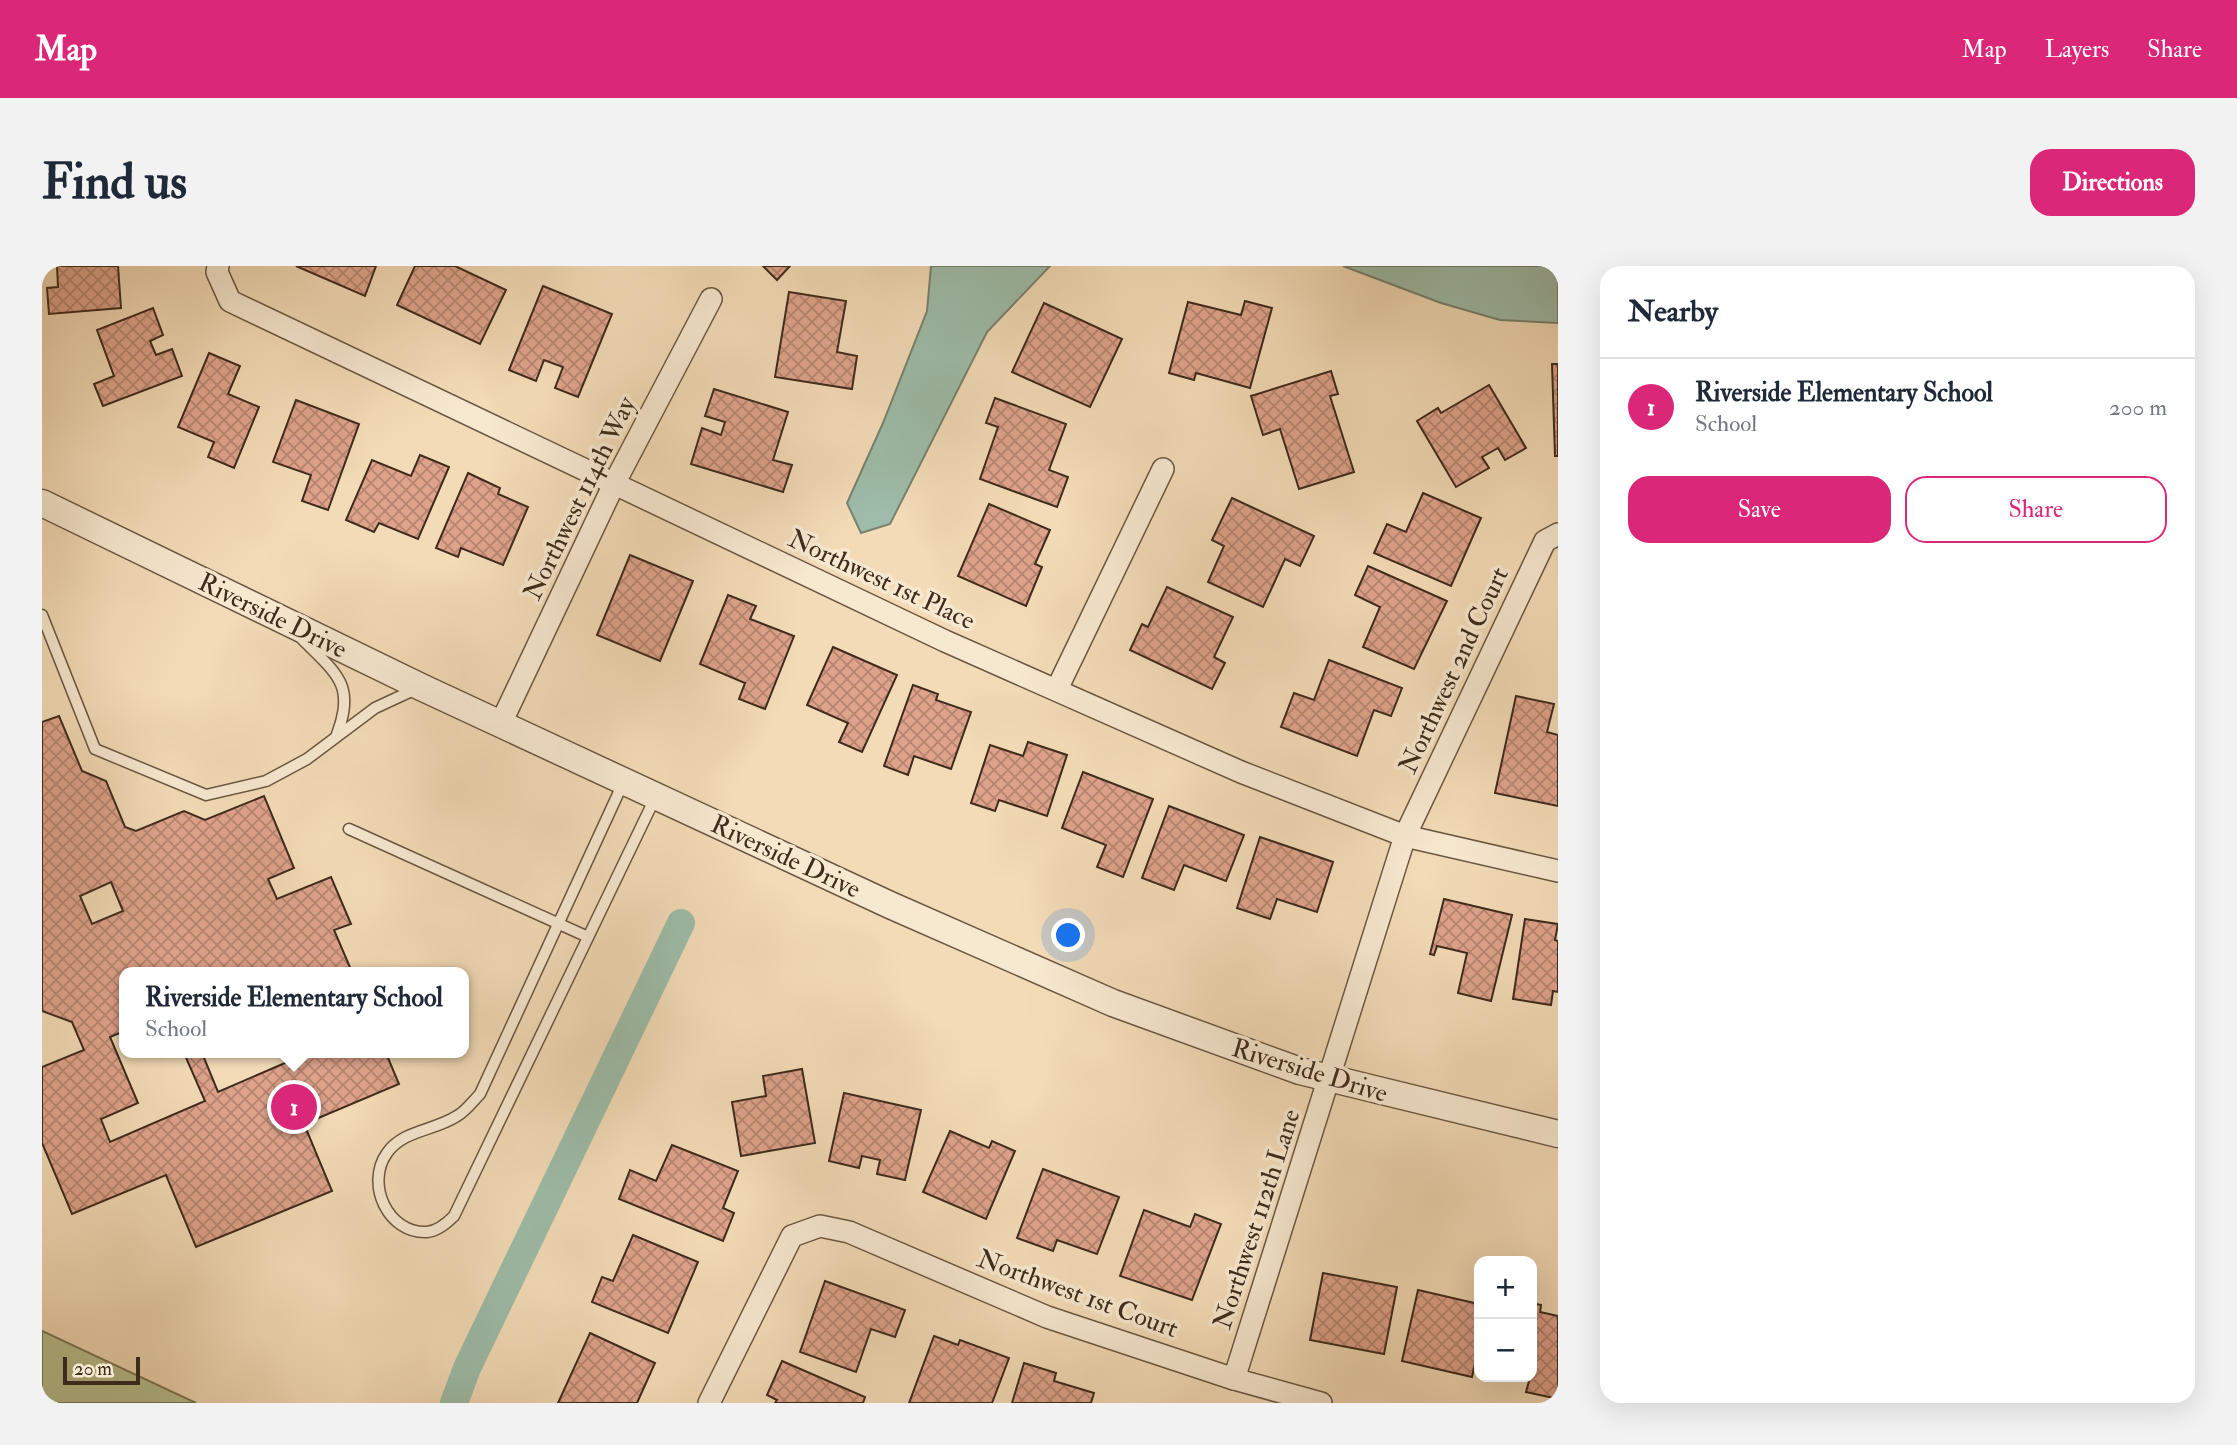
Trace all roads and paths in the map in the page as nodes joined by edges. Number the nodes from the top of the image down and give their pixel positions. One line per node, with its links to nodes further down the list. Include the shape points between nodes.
1 (218, 269): 4 (street, Northwest 1st Place, via 230,301)
2 (711, 299): 4 (street, Northwest 114th Way)
3 (1163, 469): 10 (street)
4 (615, 482): 10 (street, Northwest 1st Place, via 945,641); 11 (street, Northwest 114th Way)
5 (42, 503): 8 (street, Riverside Drive)
6 (1558, 534): 16 (street, Northwest 2nd Court, via 1545,541)
7 (42, 615): 12 (lane, via 95,749 206,795 266,781 307,759)
8 (282, 619): 9 (street, Riverside Drive); 12 (lane, via 339,676 346,699)
9 (421, 687): 11 (street, Riverside Drive); 12 (lane, via 375,708)
10 (1057, 689): 16 (street, Northwest 1st Place, via 1241,772)
11 (501, 723): 13 (street, Riverside Drive)
12 (337, 734)
13 (624, 781): 14 (street, Riverside Drive); 18 (lane)
14 (656, 796): 19 (lane); 20 (street, Riverside Drive, via 1113,1003)
15 (349, 829): 18 (lane)
16 (1405, 836): 17 (street, Northwest 1st Place); 20 (street, Northwest 112th Lane)
17 (1558, 871)
18 (559, 924): 19 (lane); 19 (lane, via 481,1094 458,1116 407,1135 379,1166 376,1184 381,1199 405,1226 426,1232 442,1227 454,1216)
19 (589, 937)
20 (1329, 1080): 21 (street, Riverside Drive); 22 (street, Northwest 112th Lane)
21 (1558, 1135)
22 (1234, 1379): 23 (street, Northwest 1st Court, via 1047,1317 849,1232 820,1226 792,1236); 24 (street, Northwest 1st Court)
23 (709, 1403)
24 (1321, 1403)

